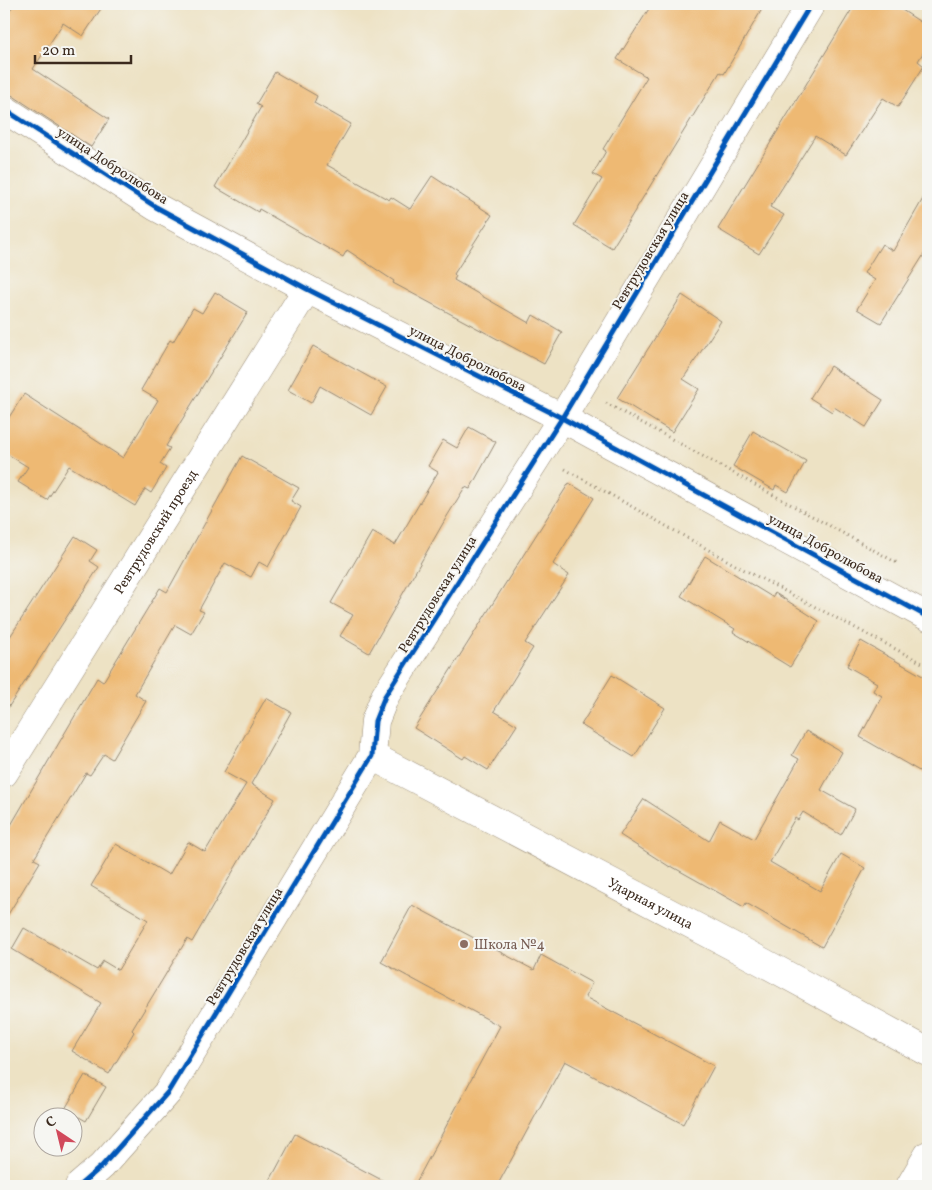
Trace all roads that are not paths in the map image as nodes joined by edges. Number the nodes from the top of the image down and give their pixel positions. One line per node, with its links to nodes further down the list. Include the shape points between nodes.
1 (811, 4): 4 (street, Ревтрудовская улица)
2 (4, 109): 3 (street, улица Добролюбова, via 156,207)
3 (307, 290): 4 (street, улица Добролюбова); 7 (street, Ревтрудовский проезд)
4 (562, 418): 5 (street, улица Добролюбова); 6 (street, Ревтрудовская улица, via 385,696 375,721)
5 (928, 617)
6 (372, 756): 8 (street, Ударная улица); 10 (street, Ревтрудовская улица, via 168,1092 102,1166)
7 (4, 773)
8 (928, 1052)
9 (928, 1154): 11 (street)
10 (79, 1186)
11 (910, 1186)

